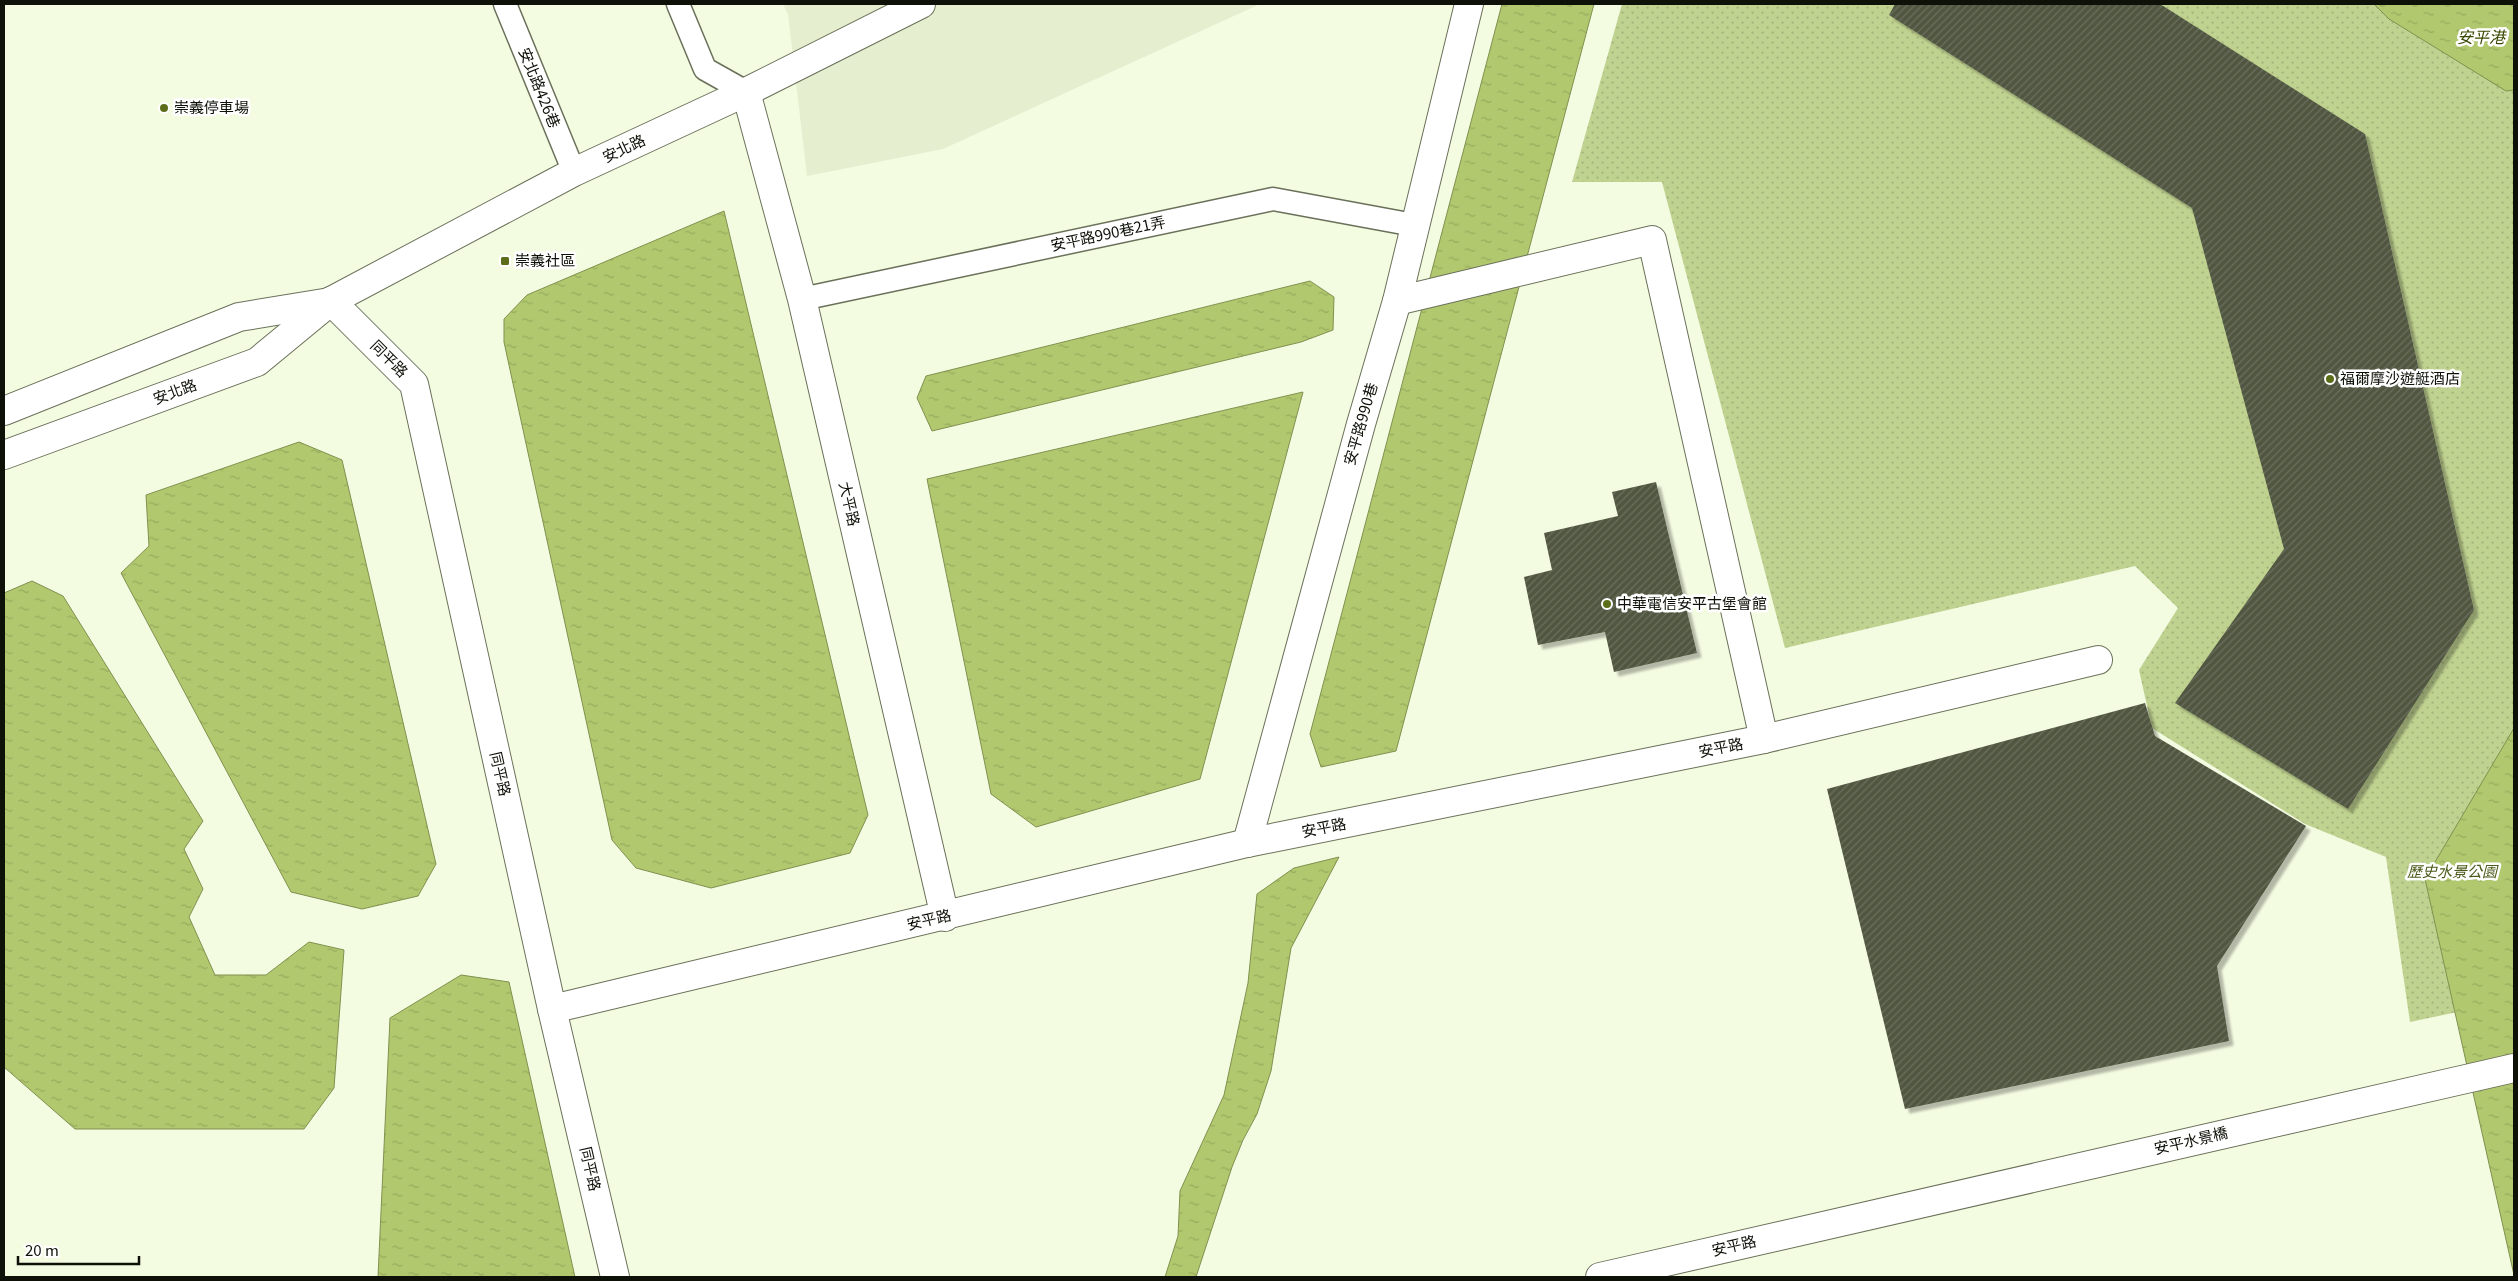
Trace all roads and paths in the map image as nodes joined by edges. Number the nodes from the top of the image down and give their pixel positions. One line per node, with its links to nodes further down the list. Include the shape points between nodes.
1 (505, 4): 6 (lane, 安北路426巷)
2 (678, 4): 5 (lane, via 705,69)
3 (921, 4): 5 (street, 安北路)
4 (1469, 4): 7 (street, 安平路990巷)
5 (746, 92): 6 (street, 安北路); 8 (street, 大平路)
6 (574, 172): 9 (street, 安北路)
7 (1414, 225): 8 (lane, 安平路990巷21弄, via 1273,199); 10 (street, 安平路990巷)
8 (802, 299): 16 (street, 大平路)
9 (331, 301): 11 (street, 安北路, via 239,318); 12 (street, 安北路, via 258,362); 17 (street, 同平路, via 414,384)
10 (1397, 301): 14 (street, via 1652,240); 15 (street, 安平路990巷)
11 (4, 411)
12 (4, 455)
13 (2098, 660): 14 (street, 安平路)
14 (1764, 739): 15 (street, 安平路)
15 (1247, 843): 16 (street, 安平路)
16 (945, 917): 17 (street, 安平路)
17 (552, 1009): 20 (street, 同平路)
18 (2514, 1068): 19 (street, 安平水景橋)
19 (1868, 1215): 21 (street, 安平路)
20 (615, 1277)
21 (1600, 1277)

